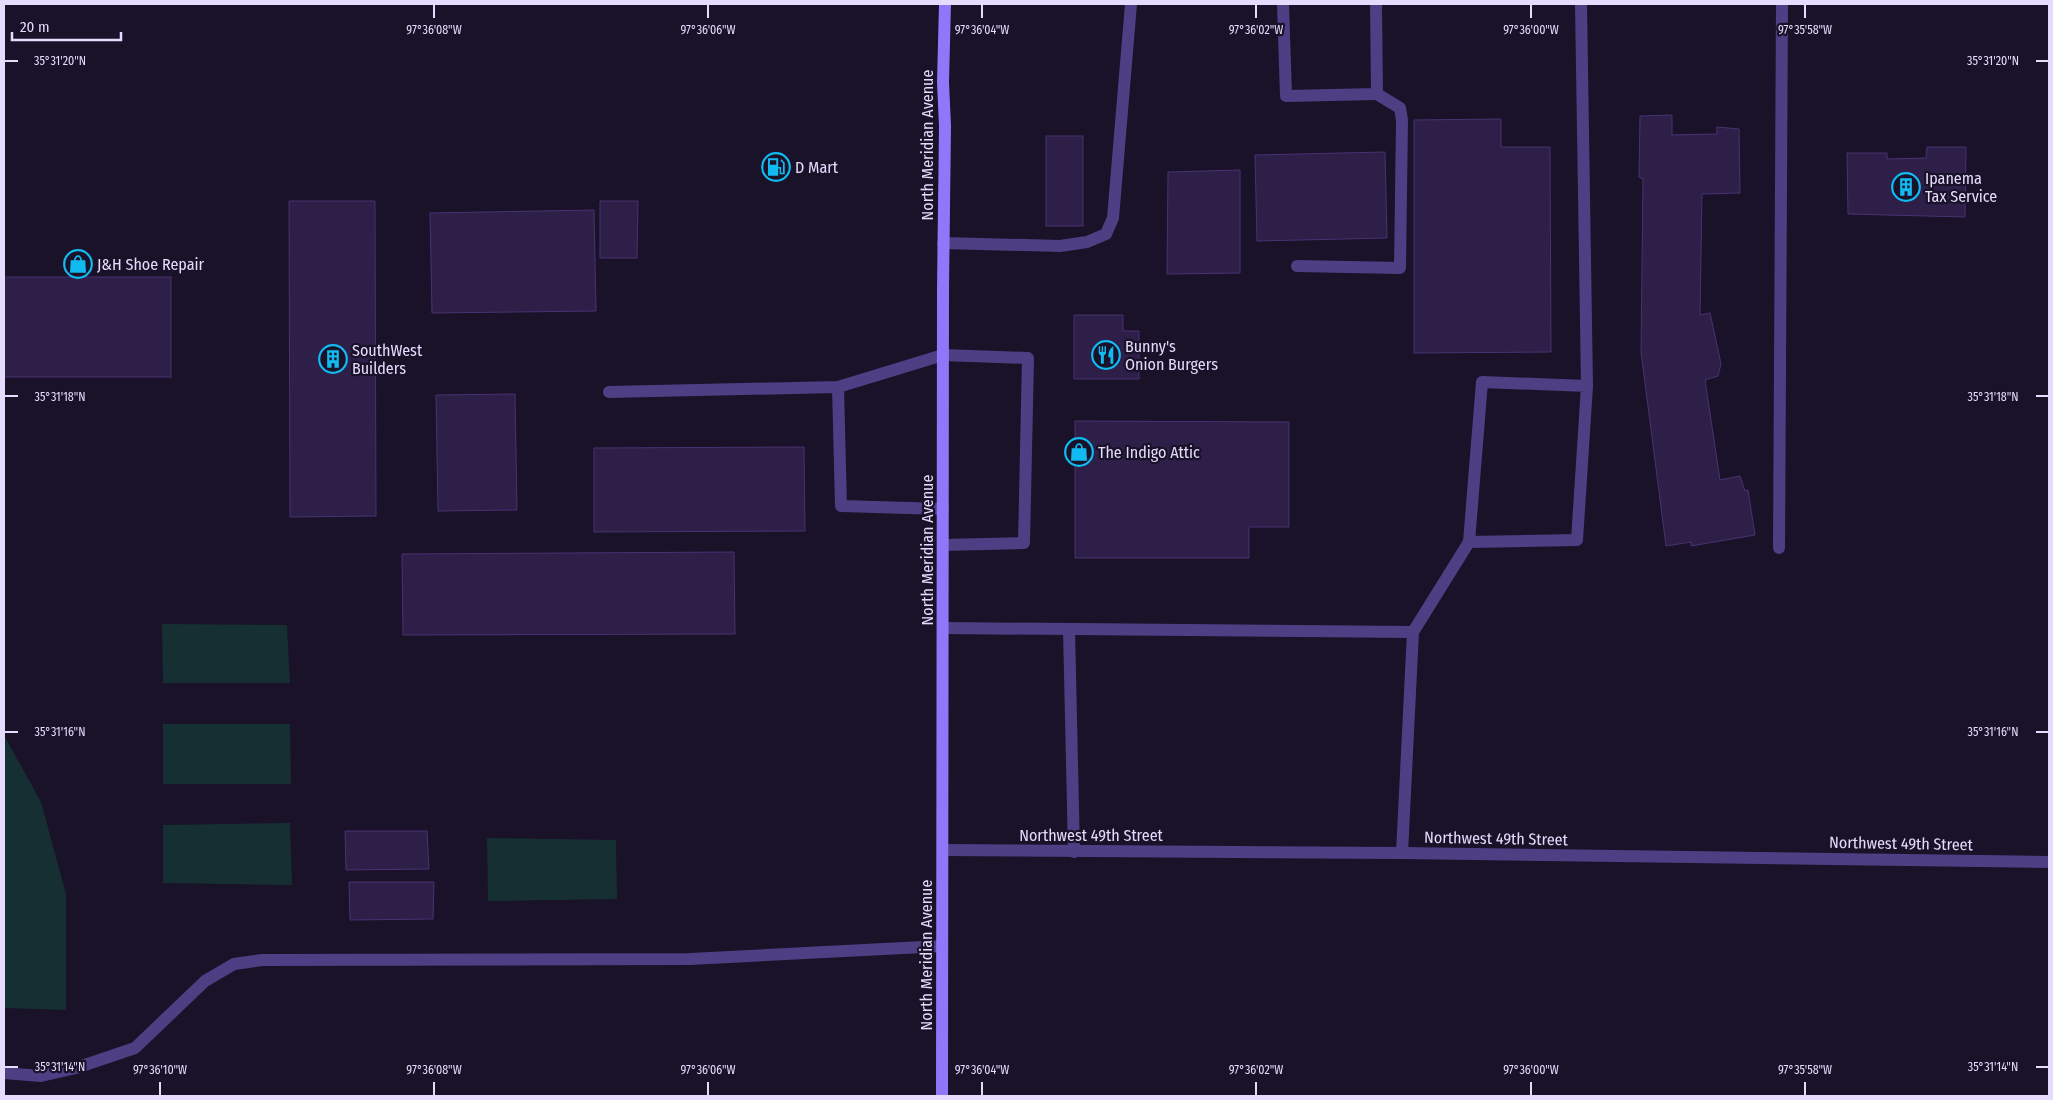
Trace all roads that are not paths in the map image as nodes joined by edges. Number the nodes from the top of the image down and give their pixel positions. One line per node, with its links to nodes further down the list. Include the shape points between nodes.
1 (945, 4): 8 (main road, North Meridian Avenue)
2 (1132, 4): 8 (street, via 1113,218 1106,234 1088,242 1060,246)
3 (1283, 4): 7 (street, via 1286,96)
4 (1376, 4): 7 (street)
5 (1581, 4): 11 (street)
6 (1782, 4): 17 (street)
7 (1377, 94): 9 (street, via 1400,108 1402,120 1400,268)
8 (943, 243): 10 (main road, North Meridian Avenue)
9 (1297, 266)
10 (943, 355): 12 (street); 14 (main road, North Meridian Avenue); 16 (street, via 1028,358 1024,543)
11 (1587, 386): 15 (street, via 1577,540); 15 (street, via 1482,382)
12 (838, 387): 13 (street); 14 (street, via 841,506)
13 (609, 392)
14 (943, 509): 16 (main road, North Meridian Avenue)
15 (1469, 542): 20 (street)
16 (943, 544): 18 (main road, North Meridian Avenue)
17 (1779, 548)
18 (943, 628): 19 (street); 21 (main road, North Meridian Avenue)
19 (1069, 629): 20 (street); 22 (street)
20 (1413, 632): 23 (street)
21 (943, 850): 22 (street, Northwest 49th Street); 25 (main road, North Meridian Avenue)
22 (1074, 852): 23 (street, Northwest 49th Street)
23 (1402, 853): 24 (street, Northwest 49th Street)
24 (2049, 862)
25 (942, 946): 26 (street, via 690,959 262,960 234,964 205,981 135,1048 42,1076); 27 (main road, North Meridian Avenue)
26 (4, 1073)
27 (942, 1096)

